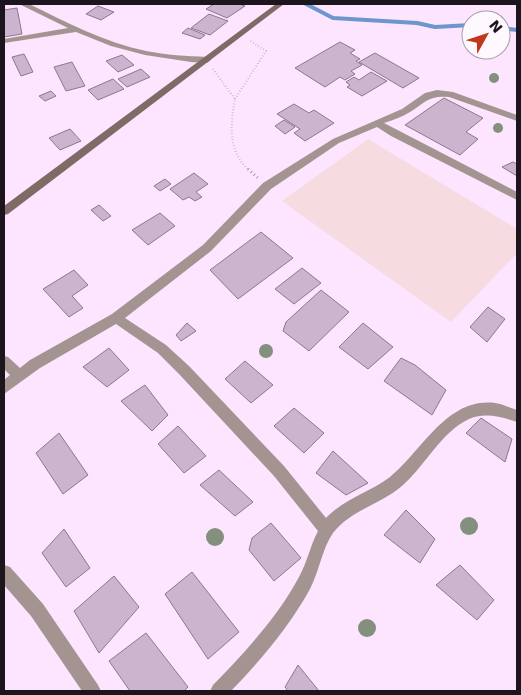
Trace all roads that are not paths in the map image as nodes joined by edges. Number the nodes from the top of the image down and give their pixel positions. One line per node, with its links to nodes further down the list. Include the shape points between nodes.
1 (23, 4): 3 (street)
2 (280, 4): 5 (main road)
3 (78, 30): 4 (street); 5 (street, via 140,52)
4 (4, 41)
5 (207, 60): 9 (main road)
6 (517, 118): 7 (street, via 443,92 428,96 405,111)
7 (377, 122): 8 (street, via 394,134); 10 (street, via 336,141 267,186 207,248)
8 (517, 196)
9 (4, 211)
10 (116, 318): 12 (street); 15 (street, via 162,349 184,370 279,471)
11 (4, 361): 12 (street)
12 (19, 375): 13 (street)
13 (4, 388)
14 (513, 410): 15 (street, via 487,407 458,418 397,480 348,509)
15 (326, 530): 18 (street, via 304,585 276,625)
16 (4, 574): 17 (street, via 38,610)
17 (92, 691)
18 (219, 691)

